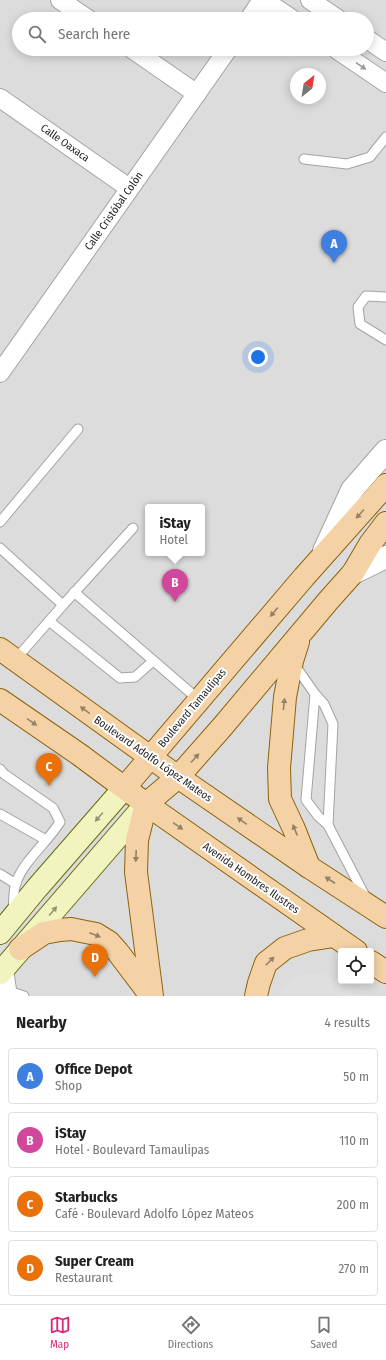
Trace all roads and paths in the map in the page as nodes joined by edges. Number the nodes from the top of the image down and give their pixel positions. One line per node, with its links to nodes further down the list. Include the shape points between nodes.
1 (60, 0): 4 (street)
2 (263, 0): 5 (street); 6 (street)
3 (310, 0): 7 (street)
4 (78, 12)
5 (254, 12)
6 (281, 12)
7 (328, 12)
8 (374, 44): 9 (street)
9 (386, 52)
10 (142, 56): 14 (street)
11 (223, 56): 14 (street, Calle Cristóbal Colón)
12 (347, 56): 13 (street, one-way to 13)
13 (386, 83)
14 (197, 94): 18 (street, Calle Cristóbal Colón)
15 (0, 98): 18 (street, Calle Oaxaca)
16 (386, 137): 17 (lane, via 370,157 347,164)
17 (304, 159)
18 (129, 188): 21 (street, Calle Cristóbal Colón)
19 (386, 297): 20 (lane, via 366,296 358,307 360,324)
20 (386, 340)
21 (0, 373)
22 (78, 429): 25 (lane)
23 (386, 451): 29 (street, via 352,490)
24 (386, 485): 29 (main road, Boulevard Tamaulipas, one-way to 29)
25 (0, 522)
26 (386, 523): 31 (main road)
27 (133, 528): 32 (lane)
28 (0, 548): 33 (lane)
29 (322, 556): 41 (main road, Boulevard Tamaulipas, one-way to 41)
30 (386, 557): 31 (street)
31 (353, 573): 35 (main road)
32 (74, 592): 33 (lane); 37 (lane)
33 (62, 605): 34 (lane)
34 (49, 620): 36 (lane); 37 (lane, via 120,678 135,677)
35 (300, 635): 38 (main road); 44 (main road, one-way to 35)
36 (7, 654): 42 (main road, Boulevard Adolfo López Mateos, one-way to 36)
37 (153, 661): 41 (lane)
38 (292, 661): 39 (lane); 50 (main road, one-way to 38, via 280,799 282,724)
39 (315, 694): 48 (lane, via 324,704 333,724); 48 (lane, via 306,800)
40 (0, 700): 45 (main road, one-way to 45)
41 (199, 700): 42 (main road, Boulevard Tamaulipas)
42 (150, 758): 44 (main road, Boulevard Adolfo López Mateos); 45 (main road, Boulevard Tamaulipas)
43 (0, 769): 49 (lane, via 53,808 60,822)
44 (178, 777): 46 (main road); 50 (main road, Boulevard Adolfo López Mateos, one-way to 44)
45 (125, 787): 46 (main road); 54 (main road, Boulevard Tamaulipas, one-way to 54)
46 (146, 804): 55 (main road, Avenida Hombres Ilustres, one-way to 55); 57 (main road, one-way to 46); 61 (main road, one-way to 61, via 137,840 136,872)
47 (0, 814): 49 (lane)
48 (328, 825): 53 (lane)
49 (46, 840): 52 (lane, via 22,870)
50 (309, 867): 53 (main road, one-way to 50)
51 (0, 874): 52 (lane)
52 (16, 884): 54 (lane)
53 (378, 911)
54 (6, 926)
55 (334, 936): 56 (main road, Avenida Hombres Ilustres); 62 (main road, one-way to 55, via 266,963 285,948 308,940)
56 (352, 948)
57 (20, 949): 60 (main road); 61 (main road, one-way to 61, via 44,934 60,930 71,928 96,934 117,951)
58 (374, 964): 59 (main road)
59 (386, 972)
60 (7, 985)
61 (151, 996)
62 (256, 996)

